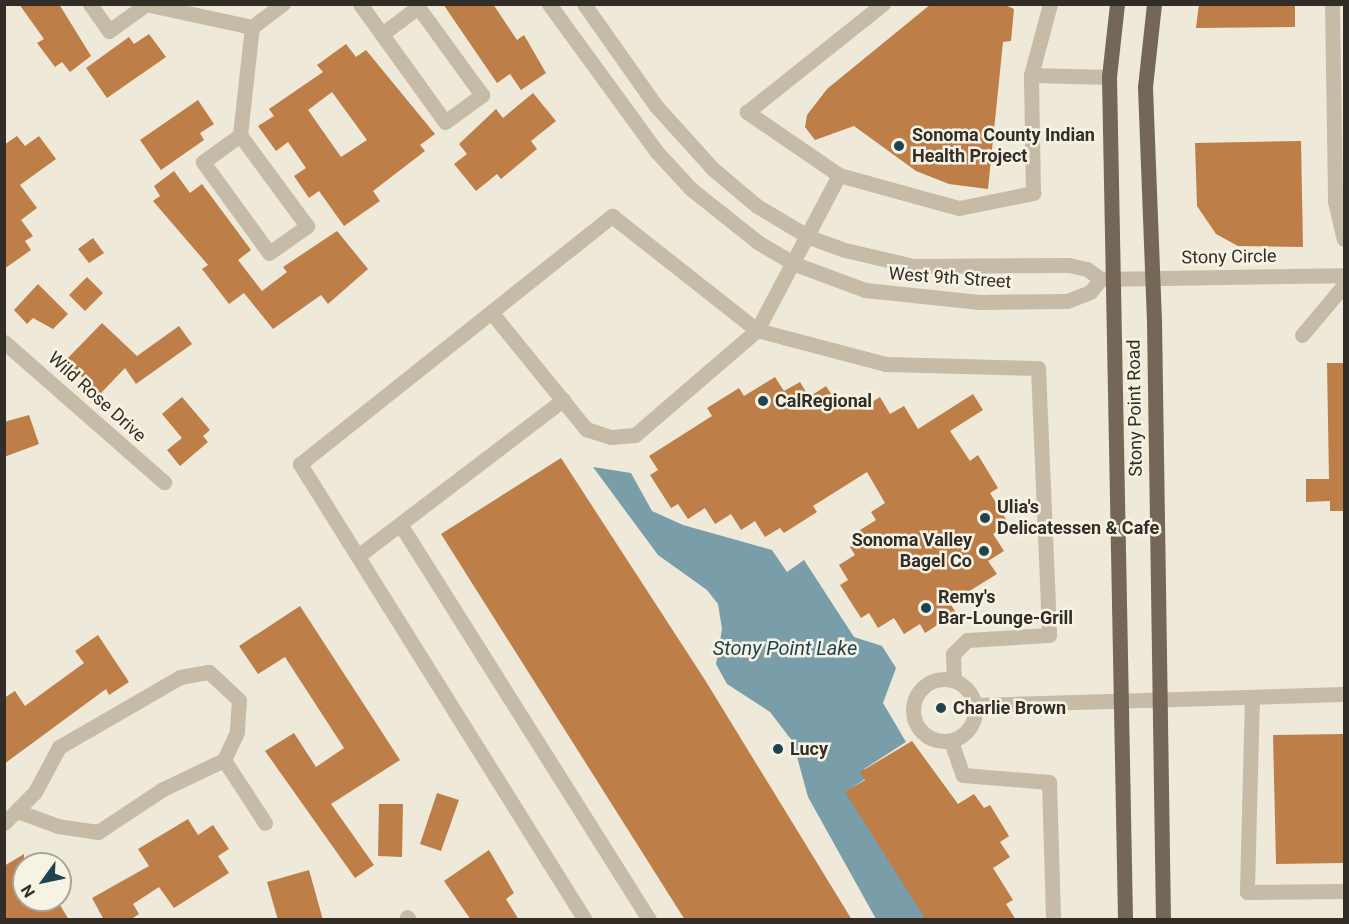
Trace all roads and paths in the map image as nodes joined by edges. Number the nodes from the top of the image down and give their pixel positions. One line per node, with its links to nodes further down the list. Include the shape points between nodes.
1 (90, 4): 11 (street, via 109,31)
2 (283, 4): 12 (street)
3 (360, 4): 13 (street)
4 (549, 4): 21 (street, West 9th Street, via 663,159 730,221)
5 (584, 4): 19 (street, West 9th Street, via 656,106 713,169 757,206)
6 (883, 4): 17 (street, via 747,112)
7 (1050, 4): 14 (street)
8 (1117, 4): 15 (main road, Stony Point Road)
9 (1154, 4): 23 (main road, Stony Point Road, via 1145,87)
10 (1332, 4): 18 (street)
11 (145, 5): 12 (street)
12 (252, 27): 16 (street)
13 (382, 34): 13 (street, via 445,122 482,95 418,7)
14 (1031, 75): 15 (street); 17 (street, via 1033,193 959,208)
15 (1109, 77): 24 (main road, Stony Point Road)
16 (240, 135): 16 (street, via 203,162 269,253 307,226)
17 (839, 175): 19 (street)
18 (1340, 200): 20 (street)
19 (809, 237): 21 (street); 24 (street, West 9th Street, via 913,266 1069,265)
20 (1344, 239)
21 (795, 264): 24 (street, West 9th Street, via 865,290 979,302 1067,301 1090,292); 27 (street)
22 (1344, 275): 23 (street, Stony Circle)
23 (1152, 278): 24 (street, Stony Circle); 37 (main road, Stony Point Road)
24 (1107, 279): 38 (main road, Stony Point Road)
25 (1344, 285): 28 (street)
26 (491, 312): 27 (street, via 612,216); 30 (street); 33 (street, via 300,464)
27 (757, 330): 30 (street, via 635,435 611,437 586,429); 34 (street, via 886,364 1038,368 1050,635 967,640 953,654)
28 (1302, 335)
29 (4, 342): 31 (street, Wild Rose Drive)
30 (563, 400): 32 (street)
31 (164, 482)
32 (400, 524): 33 (street); 47 (street)
33 (358, 556): 46 (street)
34 (954, 680): 39 (street, via 970,692); 40 (street, via 925,685 913,712 915,722 930,738)
35 (1344, 694): 36 (street)
36 (1252, 697): 37 (street); 45 (street, via 1247,892)
37 (1158, 700): 38 (street); 50 (main road, Stony Point Road)
38 (1120, 701): 39 (street); 49 (main road, Stony Point Road)
39 (975, 705): 40 (street, via 969,730)
40 (951, 741): 48 (street, via 963,776 1049,782)
41 (224, 760): 42 (street, via 163,789 98,832 58,826); 42 (street, via 237,732 239,700 209,672 180,677 59,747); 44 (street)
42 (20, 812): 43 (street)
43 (4, 823)
44 (265, 823)
45 (1344, 891)
46 (585, 920)
47 (649, 920)
48 (1053, 920)
49 (1125, 920)
50 (1163, 920)

